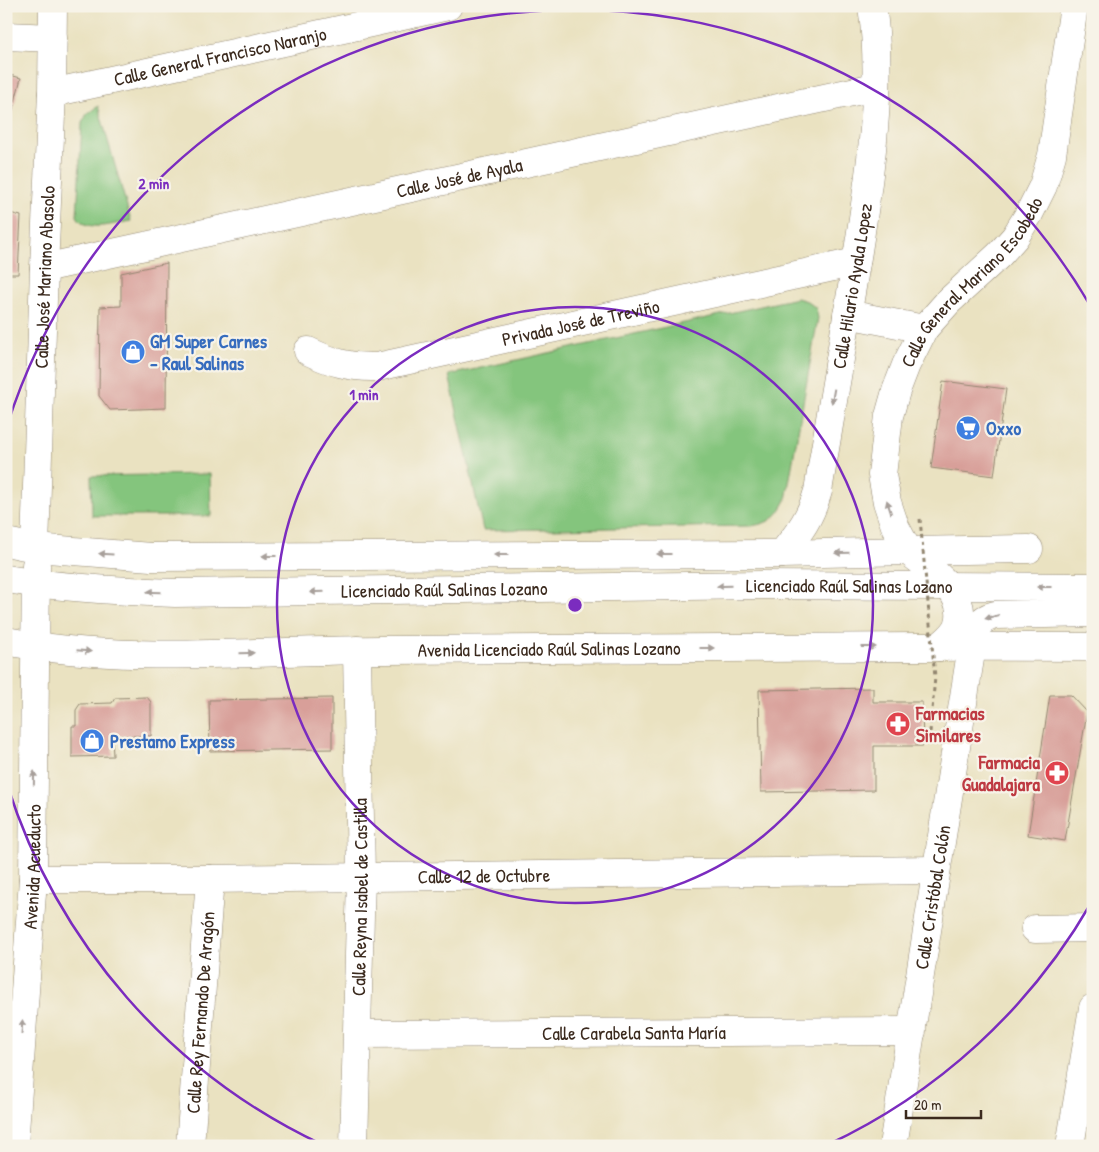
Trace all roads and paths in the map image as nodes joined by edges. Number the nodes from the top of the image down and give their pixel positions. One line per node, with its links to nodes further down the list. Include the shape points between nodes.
1 (53, 6): 6 (street, Calle José Mariano Abasolo)
2 (448, 6): 8 (street, Calle General Francisco Naranjo)
3 (872, 6): 7 (street, Calle Hilario Ayala Lopez, via 876,44)
4 (1074, 6): 12 (street, Calle General Mariano Escobedo, via 1052,155 1043,186 1015,237)
5 (6, 36): 6 (street)
6 (53, 38): 8 (street, Calle José Mariano Abasolo)
7 (875, 86): 9 (street, Calle Hilario Ayala Lopez, via 868,188); 10 (street, Calle José de Ayala)
8 (52, 93): 10 (street, Calle José Mariano Abasolo)
9 (856, 262): 11 (street, Calle Hilario Ayala Lopez); 13 (street, Privada José de Treviño, via 377,367 343,365)
10 (44, 268): 16 (street, Calle José Mariano Abasolo)
11 (847, 314): 12 (street); 19 (street, Calle Hilario Ayala Lopez, one-way to 19, via 818,491 806,524)
12 (924, 329): 18 (street, Calle General Mariano Escobedo, one-way to 12, via 895,526 882,475 889,416 896,390)
13 (308, 351)
14 (920, 518): 31 (path, bridge, via 935,677)
15 (6, 542): 16 (street)
16 (35, 548): 19 (street, one-way to 16, via 151,557); 21 (street, Calle José Mariano Abasolo)
17 (1030, 549): 18 (street)
18 (908, 551): 19 (street, one-way to 19); 22 (street)
19 (782, 554)
20 (6, 578): 21 (street, Licenciado Raúl Salinas Lozano)
21 (36, 584): 22 (street, Licenciado Raúl Salinas Lozano, one-way to 21, via 760,585 174,593); 27 (street, Avenida Acueducto)
22 (949, 586): 23 (street, Licenciado Raúl Salinas Lozano, one-way to 22); 28 (street, via 959,604 959,624)
23 (1093, 587)
24 (1093, 613): 26 (street, Calle Cristóbal Colón, one-way to 26, via 995,615 982,619)
25 (6, 641): 27 (street, Avenida Licenciado Raúl Salinas Lozano)
26 (972, 646): 28 (street, Avenida Licenciado Raúl Salinas Lozano); 29 (street, Avenida Licenciado Raúl Salinas Lozano); 32 (street, Calle Cristóbal Colón)
27 (36, 647): 30 (street, Avenida Licenciado Raúl Salinas Lozano, one-way to 30, via 169,655); 34 (street, Avenida Acueducto, one-way to 27)
28 (939, 647): 30 (street, Avenida Licenciado Raúl Salinas Lozano, one-way to 28)
29 (1093, 647)
30 (357, 650): 33 (street, Calle Reyna Isabel de Castilla)
31 (929, 736)
32 (936, 870): 33 (street, Calle 12 de Octubre); 39 (street, Calle Cristóbal Colón)
33 (361, 877): 35 (street, Calle 12 de Octubre); 40 (street, Calle Reyna Isabel de Castilla)
34 (33, 879): 35 (street, Calle 12 de Octubre); 42 (street, Avenida Acueducto, one-way to 34)
35 (210, 879): 43 (street, Calle Rey Fernando De Aragón)
36 (1093, 928): 37 (street)
37 (1035, 929)
38 (1093, 1008): 41 (street)
39 (912, 1031): 40 (street, Calle Carabela Santa María); 45 (street, Calle Cristóbal Colón)
40 (358, 1034): 44 (street, Calle Reyna Isabel de Castilla)
41 (1085, 1101): 46 (street)
42 (14, 1146)
43 (190, 1146)
44 (354, 1146)
45 (893, 1146)
46 (1070, 1146)

